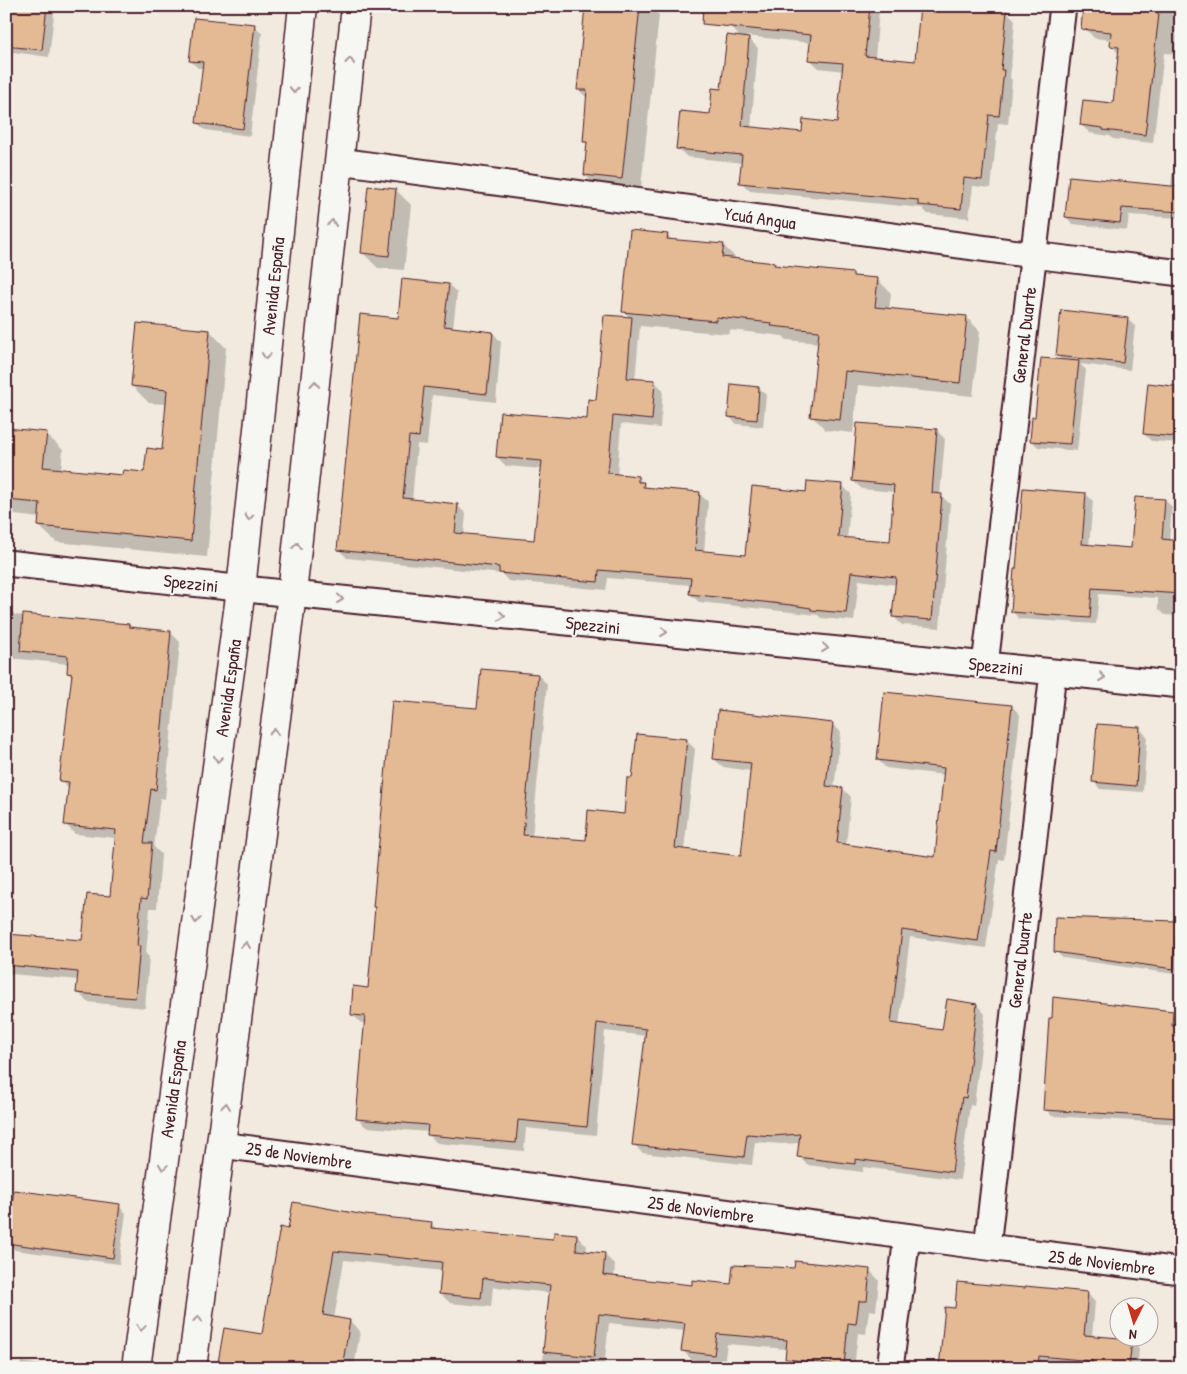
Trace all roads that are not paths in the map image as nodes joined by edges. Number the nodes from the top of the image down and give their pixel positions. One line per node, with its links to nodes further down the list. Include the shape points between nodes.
1 (303, 6): 8 (street, Avenida España, one-way to 8)
2 (356, 6): 4 (street, one-way to 2)
3 (1063, 6): 5 (street, General Duarte)
4 (339, 161): 5 (street, Ycuá Angua); 9 (street, one-way to 4)
5 (1033, 255): 6 (street, Ycuá Angua); 10 (street, General Duarte)
6 (1181, 273)
7 (6, 563): 8 (street, Spezzini)
8 (241, 589): 9 (street, Spezzini); 17 (street, Avenida España, one-way to 17)
9 (292, 594): 10 (street, Spezzini, one-way to 10); 13 (street, one-way to 9)
10 (984, 665): 11 (street, Spezzini)
11 (1053, 672): 12 (street, Spezzini, one-way to 12); 15 (street, General Duarte)
12 (1181, 685)
13 (221, 1145): 14 (street, 25 de Noviembre); 18 (street, one-way to 13)
14 (907, 1237): 15 (street, 25 de Noviembre); 19 (street)
15 (987, 1248): 16 (street, 25 de Noviembre)
16 (1181, 1271)
17 (136, 1368)
18 (192, 1368)
19 (890, 1368)

